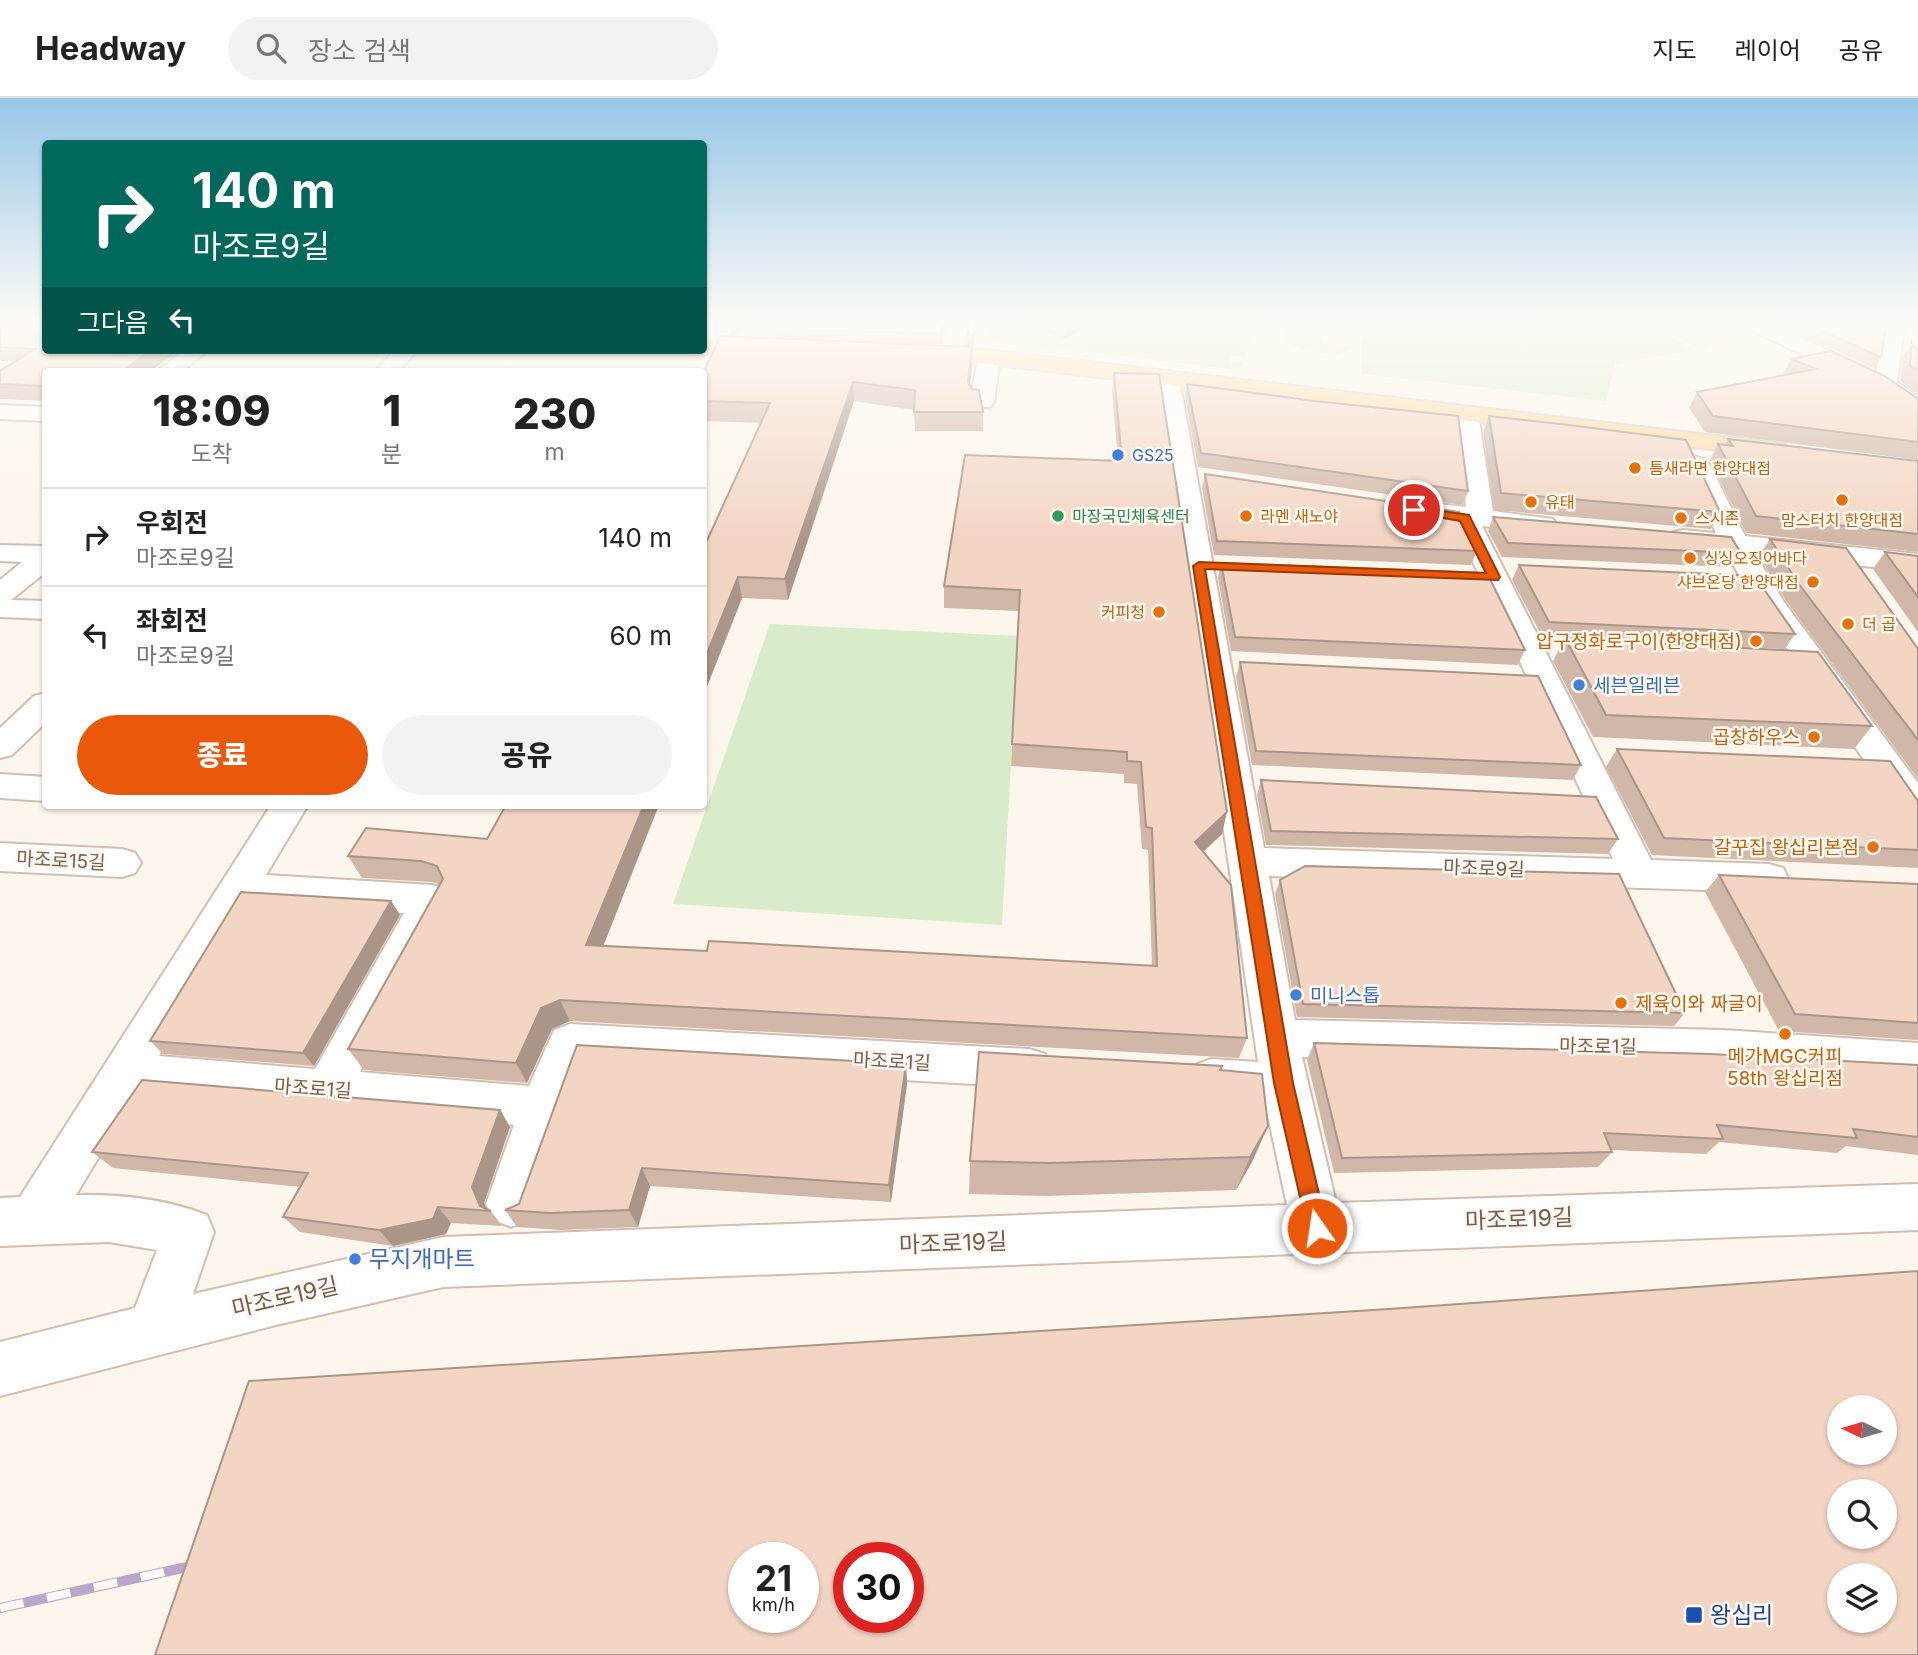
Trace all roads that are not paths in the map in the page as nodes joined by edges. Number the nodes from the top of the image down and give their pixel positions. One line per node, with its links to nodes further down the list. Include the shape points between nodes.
1 (983, 395): 5 (street)
2 (1173, 395): 41 (street, via 1197,477 1248,779)
3 (1310, 395): 8 (main road)
4 (1900, 395): 6 (street)
5 (982, 402)
6 (1918, 408)
7 (0, 412): 9 (street)
8 (1466, 413): 10 (main road); 13 (street, via 1480,510)
9 (42, 414)
10 (1684, 439): 11 (main road); 16 (street)
11 (1794, 453)
12 (1385, 506): 13 (street)
13 (1465, 518): 14 (street); 30 (street)
14 (1572, 528)
15 (1653, 535): 16 (street)
16 (1734, 542): 18 (street); 27 (street, via 1743,579)
17 (0, 553): 19 (street)
18 (1845, 555): 21 (street); 22 (street)
19 (42, 556)
20 (42, 559): 23 (street)
21 (1918, 563)
22 (1868, 589)
23 (0, 594)
24 (0, 608): 25 (street)
25 (42, 610)
26 (1774, 661): 27 (street)
27 (1813, 663): 33 (street)
28 (42, 707): 29 (street)
29 (0, 747)
30 (1579, 751): 31 (street); 37 (street)
31 (1621, 753)
32 (1844, 763): 33 (street)
33 (1886, 765): 38 (street)
34 (0, 786): 35 (street)
35 (42, 789)
36 (1560, 795): 37 (street)
37 (1601, 797): 43 (street)
38 (1916, 804)
39 (288, 809): 45 (street)
40 (0, 857): 42 (street, 마조로15길)
41 (1247, 861): 43 (street, 마조로9길); 46 (street)
42 (122, 863)
43 (1638, 872): 44 (street, 마조로9길)
44 (1798, 879)
45 (241, 888): 49 (street); 52 (street, via 432,900)
46 (1277, 1038): 47 (street, 마조로1길, via 1724,1049); 51 (street)
47 (1918, 1062)
48 (1064, 1070): 53 (street, 마조로1길, via 570,1043)
49 (126, 1073): 52 (street, 마조로1길); 56 (street)
50 (1174, 1076): 51 (street)
51 (1283, 1083): 57 (street)
52 (327, 1089): 53 (street, 마조로1길)
53 (543, 1107): 54 (street, 마조로1길)
54 (511, 1204)
55 (1918, 1208): 57 (street, 마조로19길)
56 (16, 1222): 58 (street, via 109,1218 189,1232)
57 (1317, 1228): 58 (street, 마조로19길, via 443,1262)
58 (155, 1329): 59 (street, 마조로19길)
59 (0, 1369)

